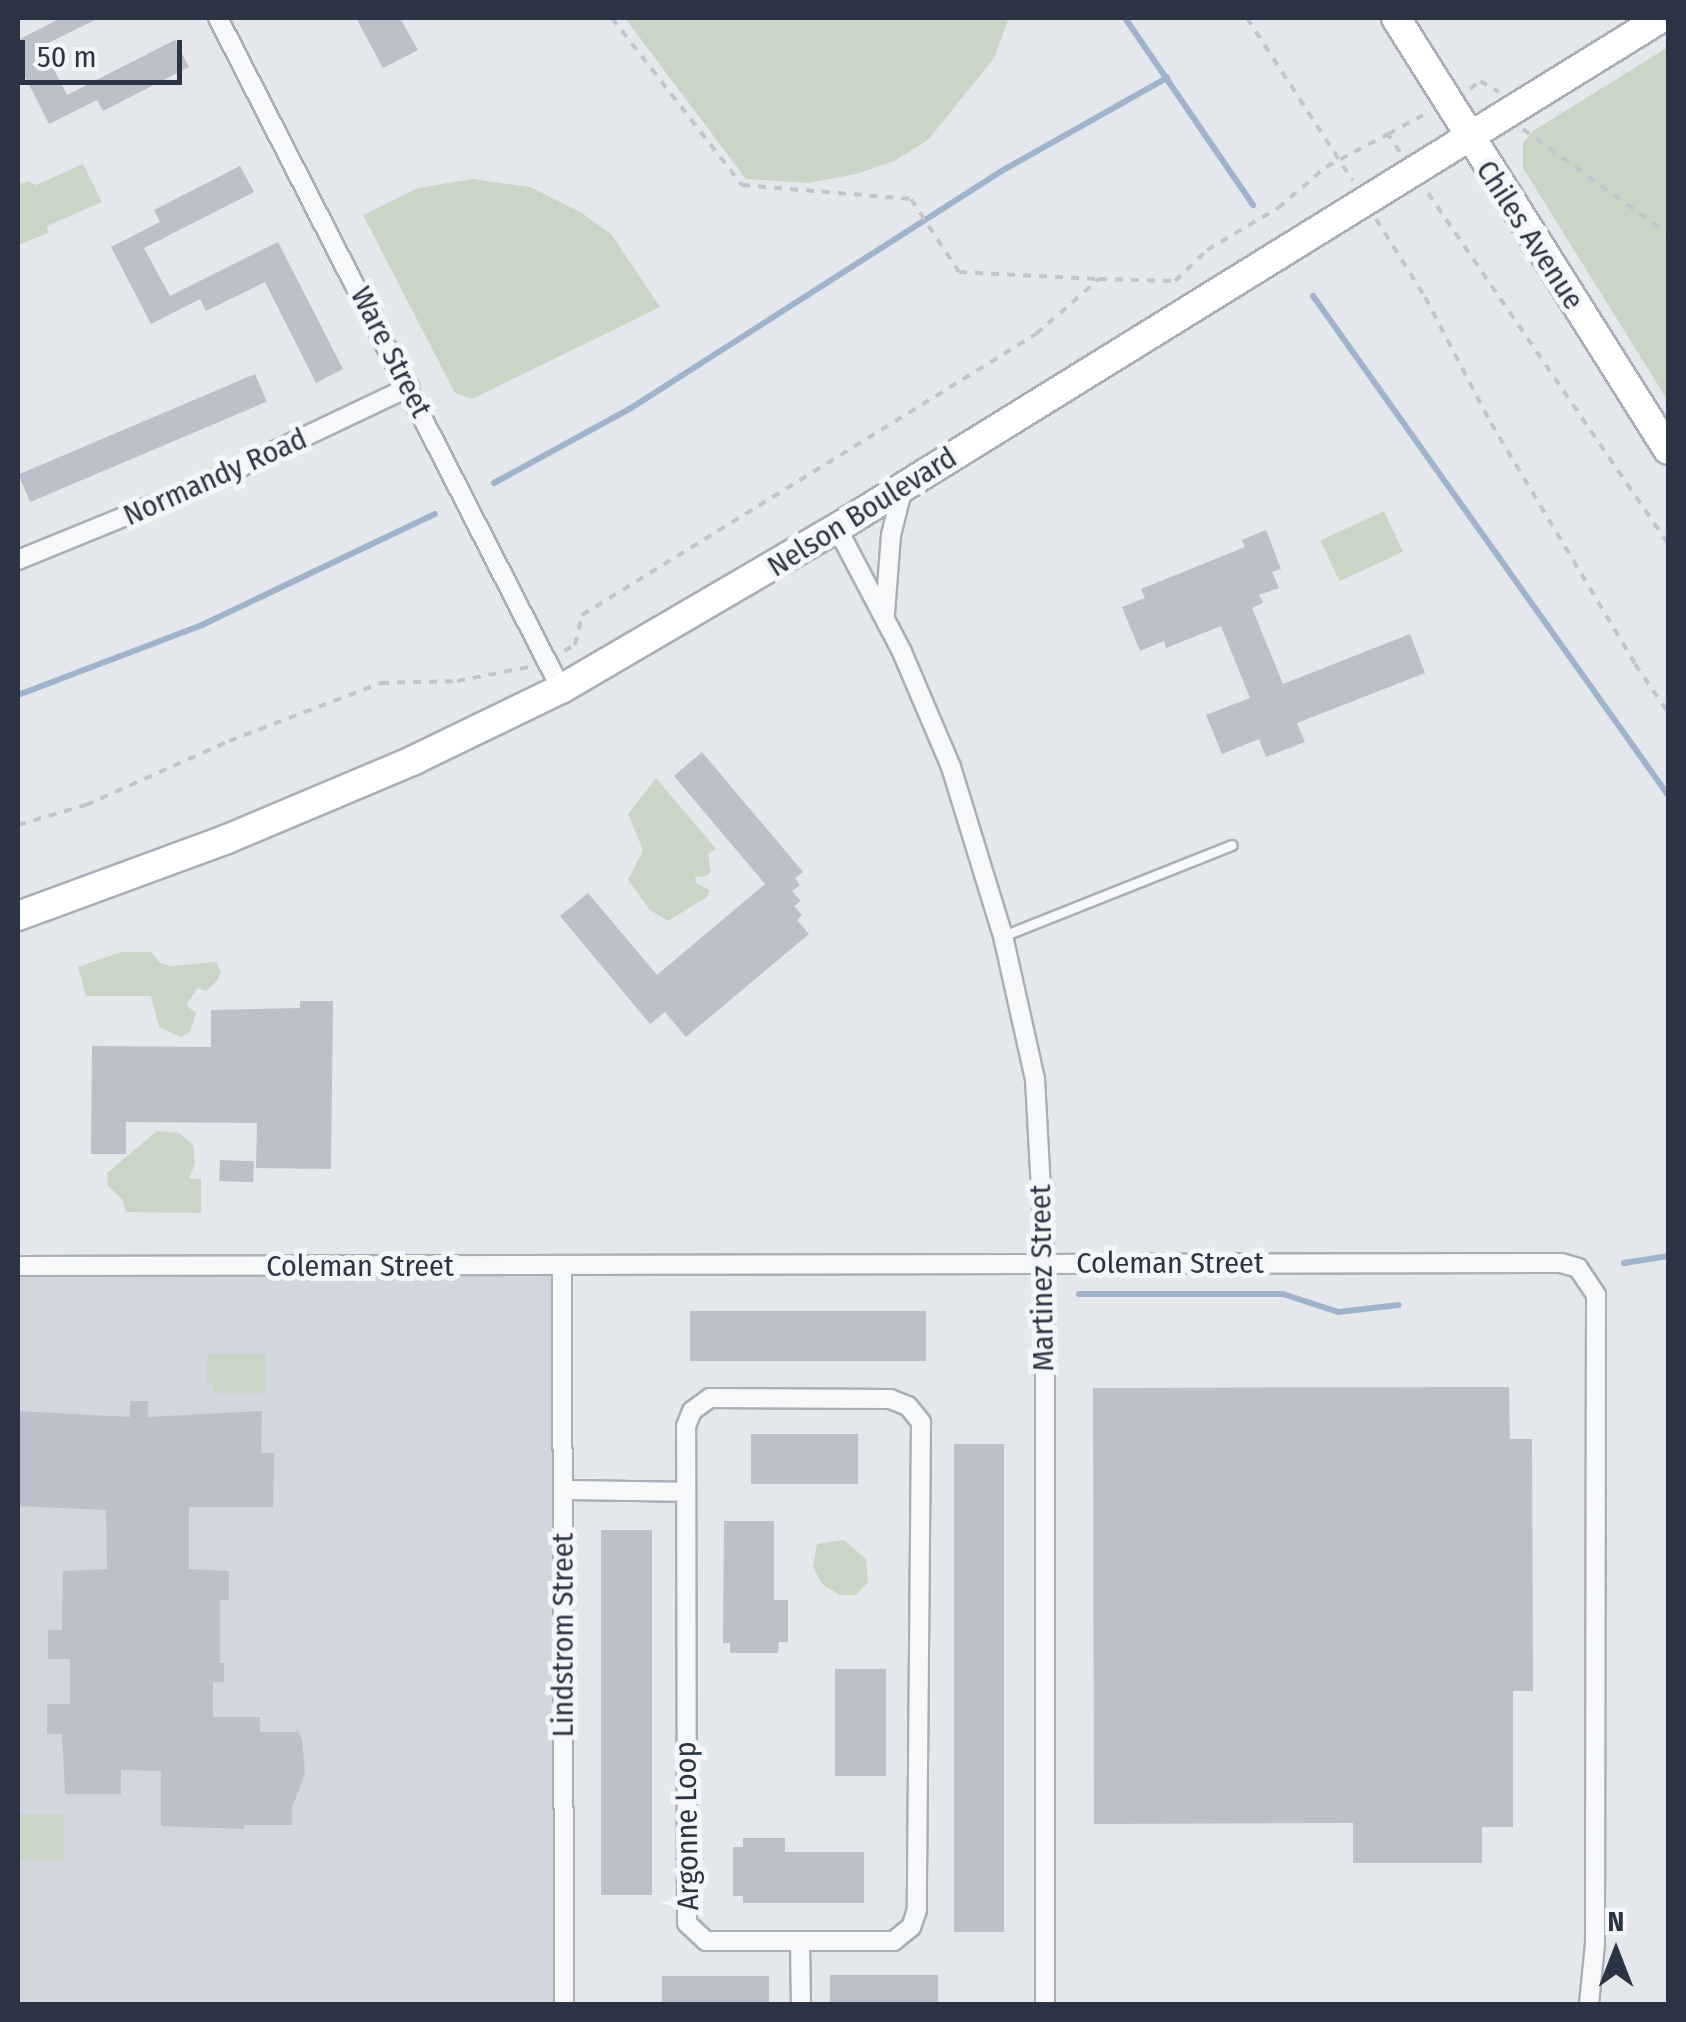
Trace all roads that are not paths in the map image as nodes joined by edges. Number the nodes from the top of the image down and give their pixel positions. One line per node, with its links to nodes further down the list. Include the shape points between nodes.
1 (218, 18): 5 (street, Ware Street)
2 (1396, 18): 4 (street, Chiles Avenue)
3 (1660, 18): 4 (street, Nelson Boulevard, via 1505,101)
4 (1467, 138): 6 (street, Chiles Avenue); 7 (street, Nelson Boulevard)
5 (409, 387): 9 (street, Normandy Road, via 208,483); 11 (street, Ware Street)
6 (1668, 450)
7 (903, 487): 8 (street, Nelson Boulevard); 10 (street, via 891,535)
8 (837, 528): 10 (street, Martinez Street); 11 (street, Nelson Boulevard)
9 (18, 560)
10 (885, 618): 14 (street, Martinez Street, via 951,766)
11 (561, 689): 13 (street, Nelson Boulevard, via 225,840)
12 (1232, 846): 14 (lane)
13 (18, 916)
14 (1003, 936): 15 (street, Martinez Street, via 1034,1079)
15 (1045, 1263): 17 (street, Coleman Street); 23 (street, Martinez Street); 24 (street, Coleman Street, via 1562,1262 1587,1275 1596,1296)
16 (18, 1266): 17 (street, Coleman Street)
17 (562, 1266): 18 (street, Lindstrom Street)
18 (563, 1490): 19 (street); 21 (street, Lindstrom Street)
19 (686, 1492): 20 (street, Argonne Loop, via 687,1923 706,1941); 20 (street, Argonne Loop, via 688,1418 710,1398 890,1400 908,1406 920,1422 916,1910 911,1927 894,1940)
20 (800, 1942): 22 (street)
21 (564, 2004)
22 (801, 2004)
23 (1045, 2004)
24 (1589, 2004)

